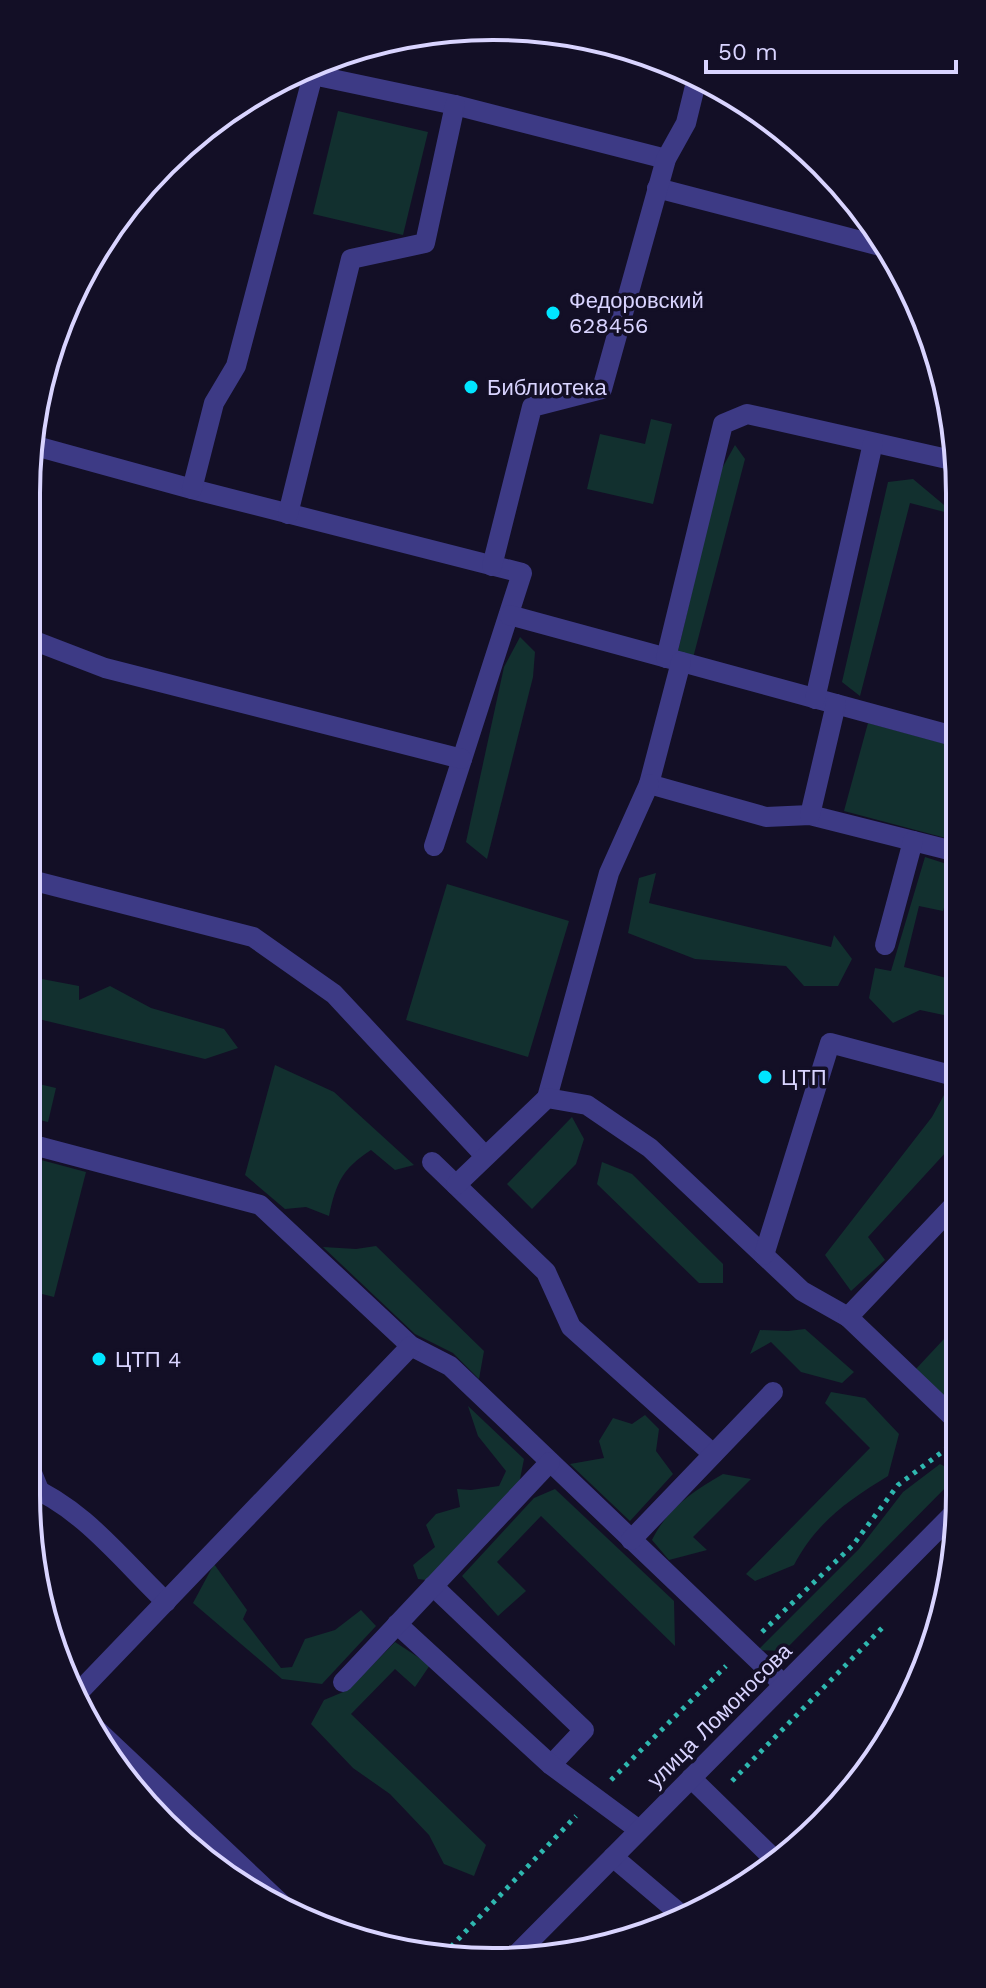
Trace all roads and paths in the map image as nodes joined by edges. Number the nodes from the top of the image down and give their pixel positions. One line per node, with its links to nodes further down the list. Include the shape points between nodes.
1 (316, 76): 4 (street)
2 (312, 78): 11 (street, via 236,366 214,403)
3 (695, 88): 5 (street, via 686,123)
4 (455, 105): 5 (street); 12 (street, via 425,243 351,259)
5 (666, 159): 6 (street)
6 (657, 188): 7 (street); 13 (street, via 602,389 532,407)
7 (872, 244)
8 (873, 443): 10 (street); 16 (street, via 747,414 723,424); 17 (street)
9 (43, 448): 11 (street)
10 (945, 459)
11 (192, 489): 12 (street)
12 (288, 514): 13 (street)
13 (492, 566): 14 (street, via 522,573)
14 (509, 615): 16 (street); 20 (street)
15 (40, 643): 20 (street, via 105,668)
16 (673, 660): 17 (street); 21 (street)
17 (815, 699): 18 (street)
18 (836, 704): 19 (street); 22 (street)
19 (946, 734)
20 (462, 759): 24 (street)
21 (649, 784): 22 (street, via 766,817); 29 (street, via 609,873)
22 (810, 815): 23 (street)
23 (913, 841): 25 (street); 27 (street)
24 (434, 846)
25 (946, 849)
26 (40, 882): 31 (street, via 253,937 334,994)
27 (885, 945)
28 (946, 1074): 35 (street, via 830,1043)
29 (547, 1098): 31 (street); 35 (street, via 587,1105 650,1148)
30 (40, 1147): 37 (street, via 260,1205)
31 (485, 1156): 33 (street)
32 (432, 1162): 33 (street)
33 (456, 1185): 41 (street, via 546,1272 571,1327)
34 (946, 1214): 36 (street)
35 (764, 1255): 36 (street, via 802,1291)
36 (848, 1317): 39 (street)
37 (411, 1346): 42 (street, via 450,1366); 47 (street)
38 (773, 1392): 41 (street)
39 (946, 1411)
40 (946, 1450): 50 (path, via 898,1485 853,1545)
41 (713, 1454): 45 (street)
42 (550, 1462): 45 (street); 46 (street)
43 (40, 1492): 47 (street, via 76,1513)
44 (945, 1522): 52 (street, улица Ломоносова)
45 (631, 1540): 50 (street)
46 (433, 1586): 48 (street); 55 (street, via 584,1730)
47 (166, 1602): 53 (street)
48 (397, 1624): 51 (street); 55 (street)
49 (886, 1625): 58 (path)
50 (745, 1648): 52 (street); 57 (path)
51 (343, 1682)
52 (783, 1684): 56 (street, улица Ломоносова)
53 (83, 1687)
54 (123, 1757): 62 (street)
55 (551, 1765): 57 (street)
56 (691, 1778): 58 (street); 59 (street, улица Ломоносова)
57 (594, 1796): 59 (street); 64 (path)
58 (714, 1800): 60 (street)
59 (639, 1830): 61 (street, улица Ломоносова)
60 (769, 1854)
61 (613, 1857): 63 (street); 65 (street, улица Ломоносова)
62 (226, 1860)
63 (675, 1910)
64 (452, 1946)
65 (524, 1947)

